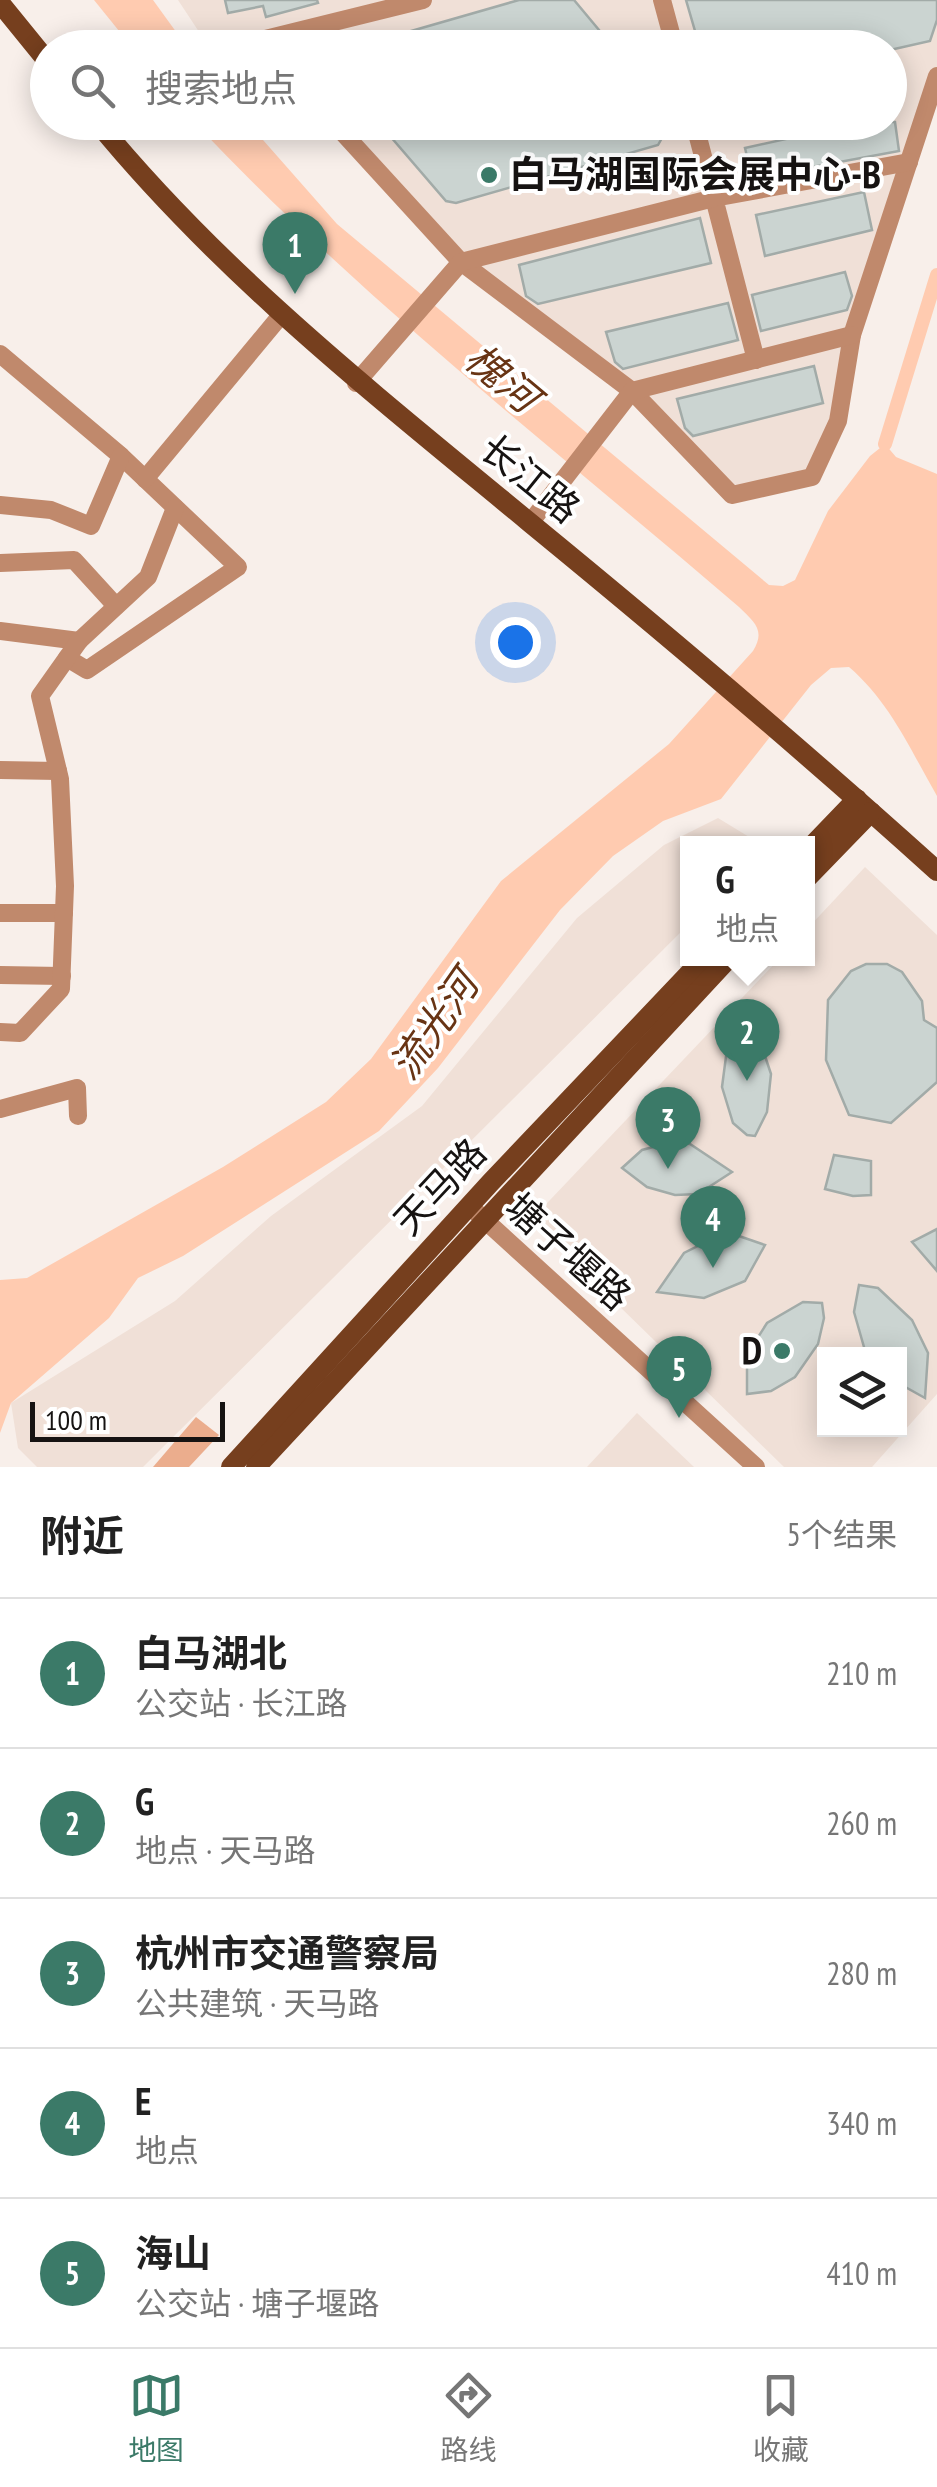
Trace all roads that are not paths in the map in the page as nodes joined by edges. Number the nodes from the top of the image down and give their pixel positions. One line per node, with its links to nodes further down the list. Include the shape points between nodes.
1 (423, 0): 4 (street)
2 (662, 0): 5 (street)
3 (0, 3): 6 (main road)
4 (322, 30)
5 (670, 30)
6 (30, 40)
7 (937, 76): 11 (street)
8 (114, 140): 14 (main road, 长江路)
9 (350, 140): 13 (street)
10 (699, 140): 12 (street)
11 (909, 162): 12 (street); 15 (street)
12 (714, 198): 13 (street); 16 (street)
13 (462, 262): 18 (street); 19 (street)
14 (282, 314): 18 (main road, 长江路); 21 (street)
15 (852, 336): 16 (street); 19 (street, via 838,421 812,477 732,495)
16 (756, 360): 19 (street)
17 (3, 362): 20 (street)
18 (356, 383): 24 (main road, 长江路)
19 (632, 391): 24 (street)
20 (121, 456): 21 (street); 22 (street, via 91,526 51,510)
21 (145, 479): 23 (street)
22 (0, 505)
23 (175, 508): 26 (street, via 148,577); 29 (street, via 238,567 87,670)
24 (530, 523): 32 (main road, 长江路)
25 (0, 563): 26 (street, via 74,560)
26 (116, 606): 28 (street)
27 (0, 632): 28 (street)
28 (79, 641): 29 (street)
29 (66, 658): 31 (street, via 40,696)
30 (0, 770): 31 (street)
31 (58, 771): 36 (street)
32 (864, 806): 33 (main road); 34 (main road); 35 (main road, 长江路)
33 (815, 845)
34 (815, 868)
35 (937, 871)
36 (64, 912): 37 (street); 41 (street)
37 (0, 914)
38 (696, 966): 45 (main road, 天马路)
39 (723, 966): 46 (main road, 天马路)
40 (0, 975): 41 (street)
41 (62, 976): 42 (street, via 62,989 20,1033)
42 (0, 1032)
43 (0, 1109): 44 (street, via 77,1088)
44 (78, 1116)
45 (469, 1206): 46 (street, 塘子堰路); 47 (main road, 天马路)
46 (487, 1222): 48 (main road, 天马路); 49 (street, 塘子堰路)
47 (230, 1467)
48 (256, 1467)
49 (756, 1467)

